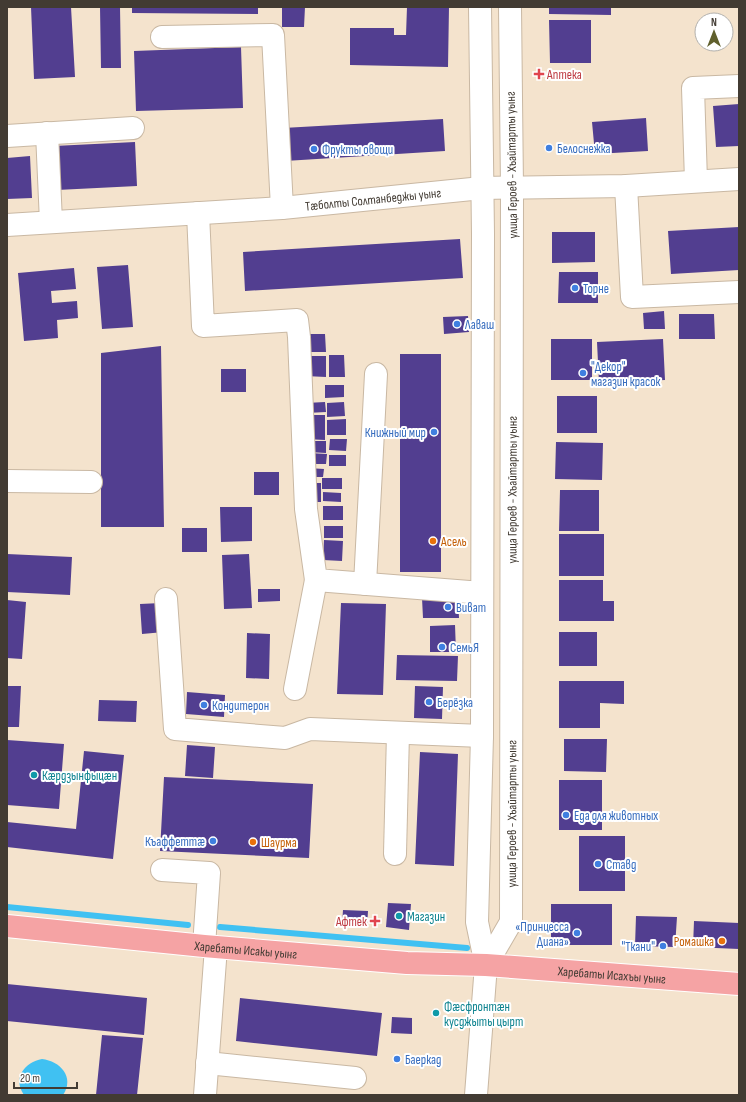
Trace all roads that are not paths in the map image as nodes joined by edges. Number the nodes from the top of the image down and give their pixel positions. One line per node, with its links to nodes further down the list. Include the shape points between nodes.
1 (480, 7): 11 (street, улица Героев - Хъайтарты уынг)
2 (510, 7): 12 (street, улица Героев - Хъайтарты уынг)
3 (162, 38): 13 (street, via 273,35)
4 (739, 86): 9 (street, via 693,88)
5 (133, 128): 6 (street)
6 (47, 133): 7 (street); 15 (street)
7 (7, 136)
8 (739, 179): 9 (street, Тæболты Солтанбеджы уынг)
9 (696, 181): 10 (street, Тæболты Солтанбеджы уынг)
10 (626, 186): 12 (street, Тæболты Солтанбеджы уынг); 17 (street, via 632,297)
11 (482, 188): 12 (street, Тæболты Солтанбеджы уынг); 13 (street, Тæболты Солтанбеджы уынг); 23 (street, улица Героев - Хъайтарты уынг)
12 (512, 188): 32 (street, улица Героев - Хъайтарты уынг, via 511,922)
13 (282, 208): 14 (street, Тæболты Солтанбеджы уынг)
14 (198, 214): 15 (street, Тæболты Солтанбеджы уынг); 21 (street, via 203,326 297,320 306,509)
15 (51, 222): 16 (street, Тæболты Солтанбеджы уынг)
16 (7, 225)
17 (739, 292)
18 (376, 374): 22 (street)
19 (7, 481): 20 (street)
20 (91, 482)
21 (316, 580): 22 (street); 25 (street)
22 (365, 584): 23 (street)
23 (482, 592): 27 (street, улица Героев - Хъайтарты уынг)
24 (166, 599): 26 (street, via 176,729 285,738 310,729)
25 (295, 689)
26 (398, 732): 27 (street); 28 (street)
27 (482, 736): 32 (street, улица Героев - Хъайтарты уынг, via 477,922)
28 (394, 854)
29 (162, 870): 31 (street, via 209,873)
30 (7, 926): 31 (main road, Харебаты Исакы уынг)
31 (210, 946): 32 (main road, Харебаты Исакы уынг, via 407,963); 34 (street)
32 (486, 965): 33 (main road, Харебаты Исахъы уынг); 37 (street, улица Героев - Хъайтарты уынг)
33 (739, 984)
34 (207, 1063): 35 (street); 36 (street)
35 (355, 1078)
36 (205, 1095)
37 (476, 1095)

